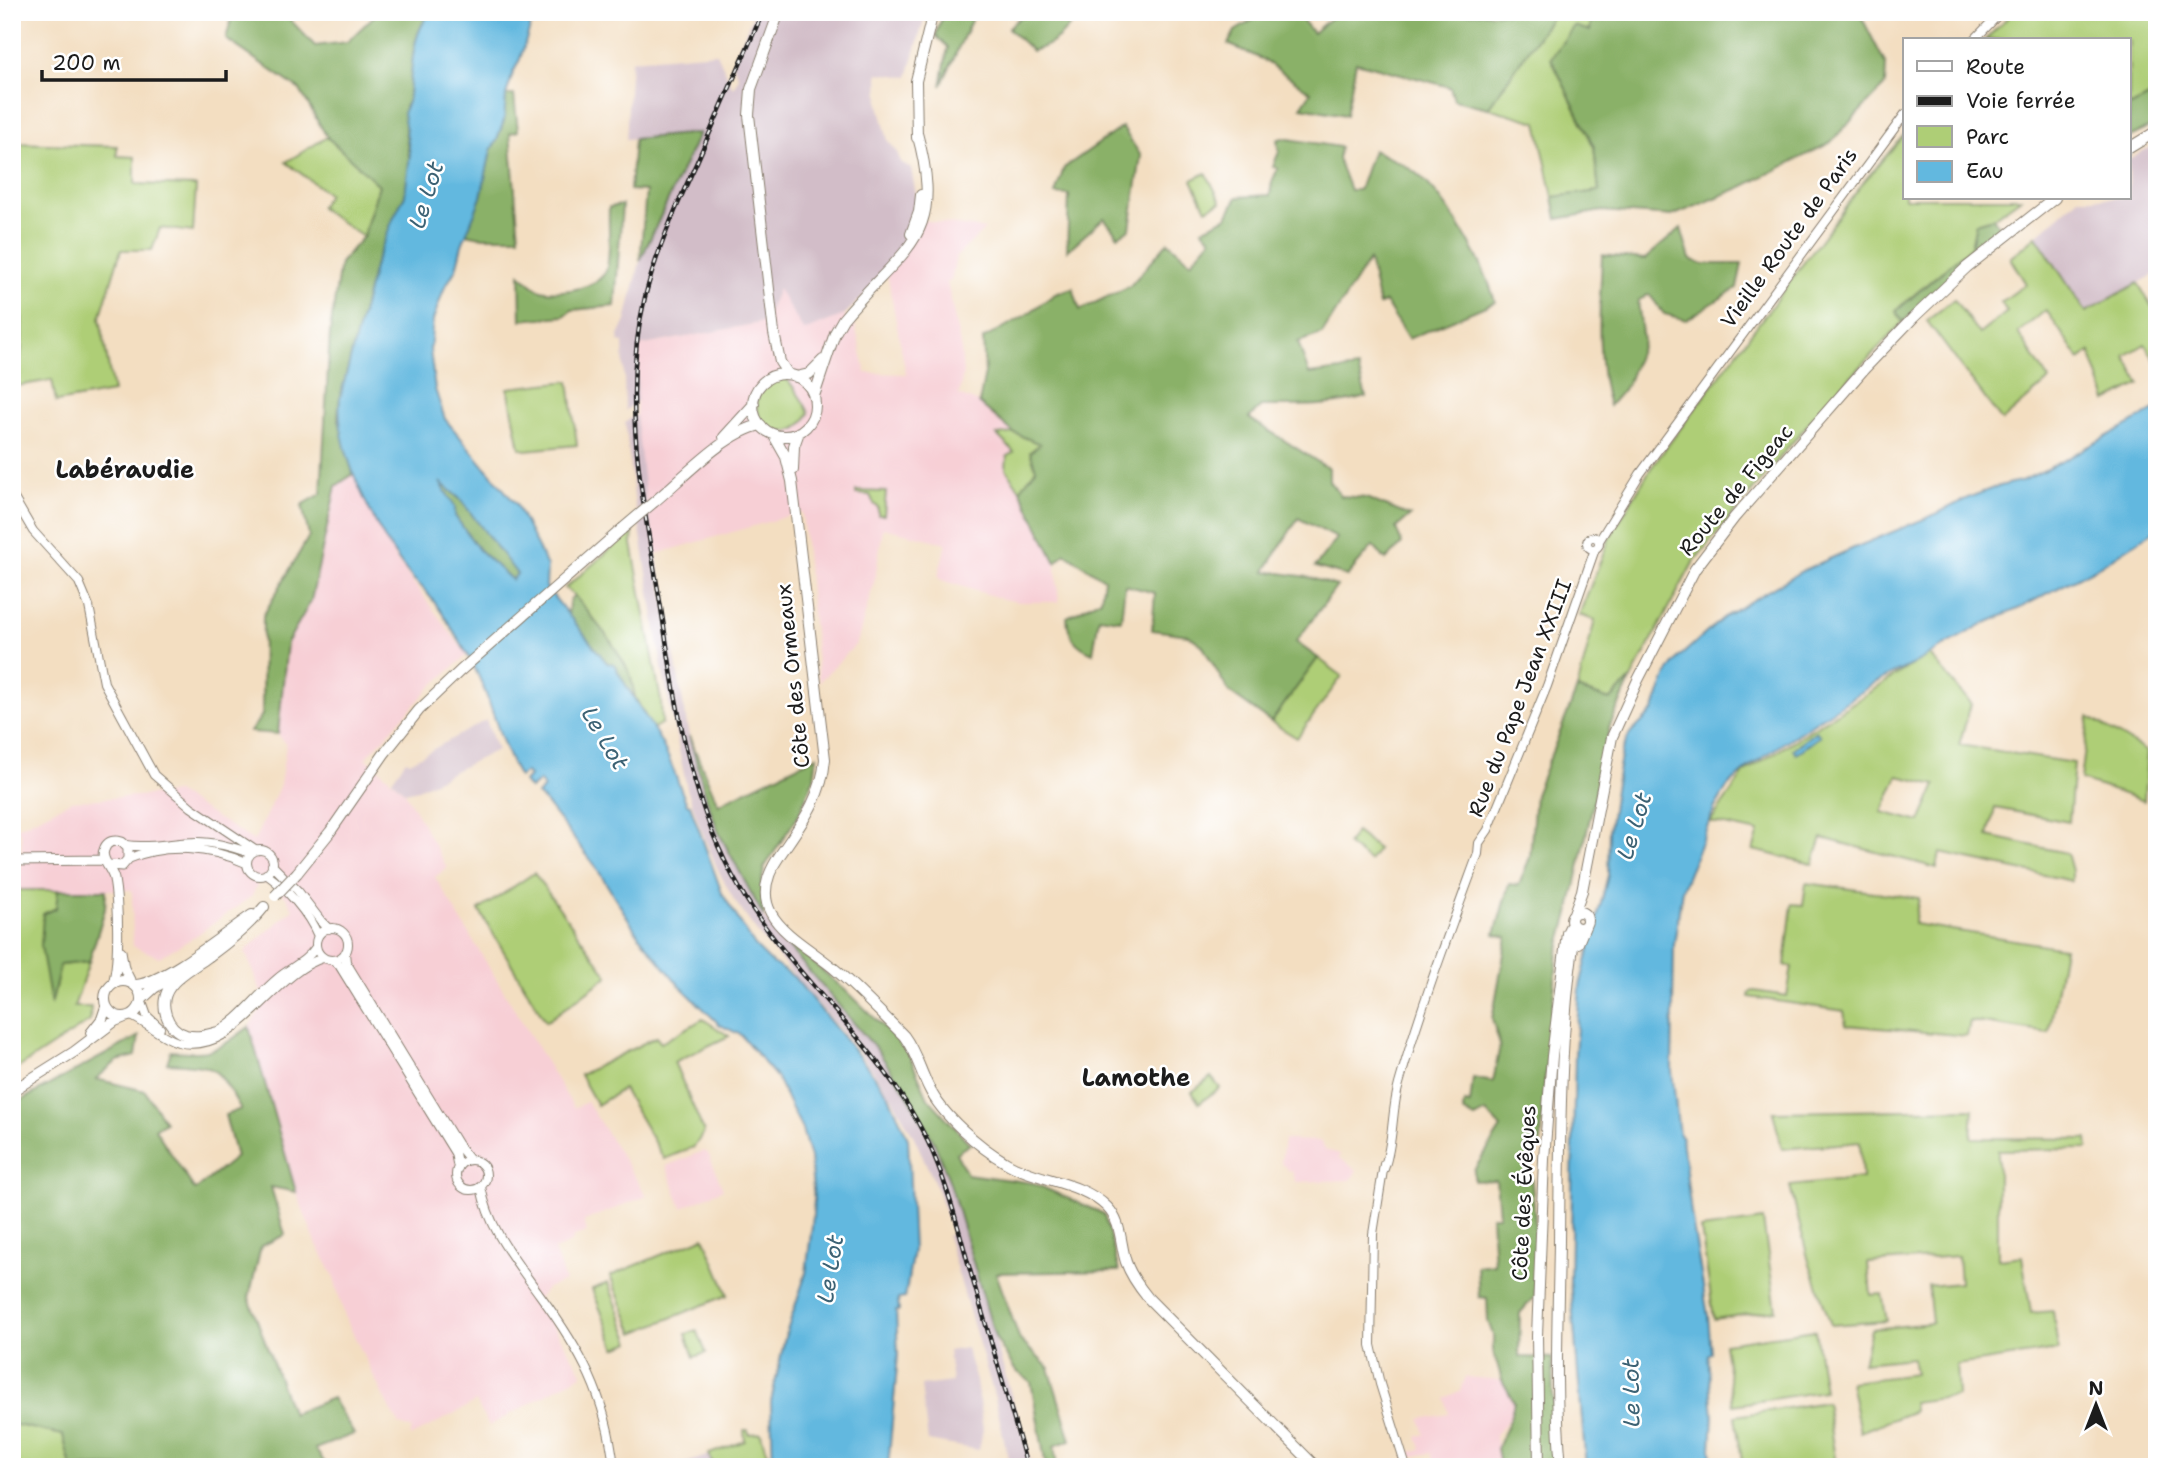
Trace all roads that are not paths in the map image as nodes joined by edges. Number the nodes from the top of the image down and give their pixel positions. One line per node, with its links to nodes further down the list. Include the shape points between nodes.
1 (779, 12): 9 (main road, via 749,106)
2 (933, 12): 10 (main road, via 916,81 917,133 927,184 922,226 913,243 843,319)
3 (2001, 12): 4 (street)
4 (1976, 38)
5 (1903, 117): 13 (street, Vieille Route de Paris)
6 (2157, 131): 7 (main road)
7 (2130, 147)
8 (2052, 200): 33 (main road, Route de Figeac, via 1967,267 1913,318 1734,518 1695,569 1612,737)
9 (774, 333): 11 (main road, via 780,362); 12 (main road, via 774,362)
10 (827, 354): 11 (main road, via 815,370); 14 (main road)
11 (792, 376): 12 (main road); 14 (main road, via 804,381)
12 (768, 379): 15 (main road, via 758,389)
13 (1703, 384): 51 (street, Rue du Pape Jean XXIII, via 1595,544 1543,695 1479,842 1406,1057 1373,1234 1371,1345)
14 (814, 396): 17 (main road, via 812,419)
15 (754, 404): 16 (main road); 19 (main road)
16 (761, 425): 18 (main road); 19 (main road, via 733,435)
17 (799, 432): 18 (main road); 20 (main road, Côte des Ormeaux)
18 (773, 434): 20 (main road, Côte des Ormeaux)
19 (699, 464): 32 (main road, bridge, via 419,710 330,832)
20 (792, 481): 50 (main road, Côte des Ormeaux, via 825,759 816,799 770,875 767,900 771,914 786,933 839,972 904,1036 945,1111 989,1152 1108,1208 1133,1278 1148,1298)
21 (12, 495): 24 (street, via 33,531 79,582 89,606 104,683 154,775)
22 (126, 845): 23 (main road, via 117,841); 24 (street, via 200,842); 27 (main road)
23 (104, 848): 25 (main road); 28 (main road)
24 (253, 852): 29 (street); 30 (street, via 268,852)
25 (38, 860): 26 (main road); 28 (main road)
26 (12, 861)
27 (125, 862): 28 (main road); 29 (street, via 153,852 184,849 216,851); 40 (main road, via 119,885 122,960)
28 (107, 863): 39 (main road, via 115,885 117,967)
29 (246, 863): 31 (street, via 253,874)
30 (272, 865): 31 (street); 34 (street)
31 (266, 874): 35 (street, via 298,904)
32 (264, 907): 40 (main road, via 149,983); 41 (main road); 44 (main road, via 166,994 165,1010 176,1030 198,1036)
33 (1578, 920): 52 (main road, Côte des Évêques, via 1567,933 1548,1104 1537,1336); 53 (main road, via 1570,955 1560,1094)
34 (329, 929): 35 (street); 37 (street, via 345,936)
35 (318, 936): 36 (street)
36 (316, 947): 38 (street); 44 (street)
37 (345, 953): 38 (street); 46 (street, via 352,972)
38 (328, 959): 43 (street, via 316,960 229,1032 206,1042 175,1041); 47 (street, via 339,965 452,1148)
39 (113, 983): 40 (main road); 42 (main road, via 106,993)
40 (133, 984): 41 (main road)
41 (142, 1001): 43 (main road); 44 (street, via 154,1023 173,1035 195,1038)
42 (106, 1007): 43 (main road); 45 (main road, via 103,1019 86,1037)
43 (128, 1017): 45 (main road)
44 (218, 1032)
45 (12, 1088)
46 (470, 1160): 47 (street); 48 (street, via 485,1169 486,1177)
47 (458, 1168): 48 (street, via 459,1184)
48 (477, 1189): 49 (street, via 500,1241 556,1318 590,1375 603,1407)
49 (614, 1467)
50 (1316, 1467)
51 (1406, 1467)
52 (1539, 1467)
53 (1561, 1467)

